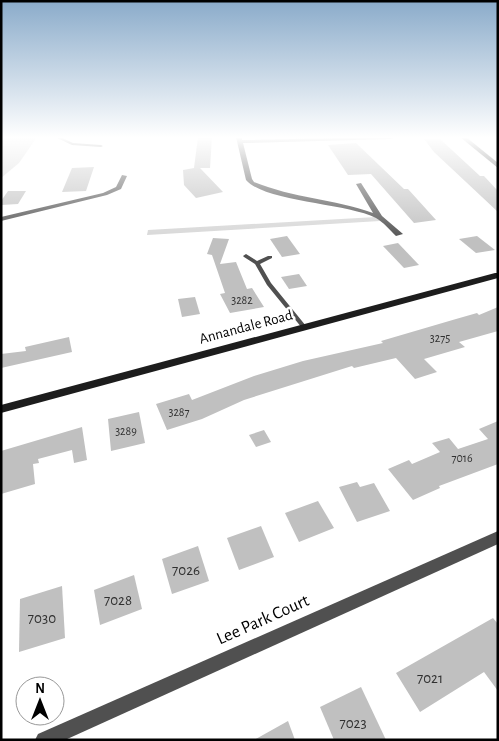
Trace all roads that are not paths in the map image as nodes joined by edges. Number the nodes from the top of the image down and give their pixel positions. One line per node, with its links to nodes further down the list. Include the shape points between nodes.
1 (247, 172): 4 (street, via 252,183 281,193)
2 (124, 176): 5 (street, via 119,188 105,194)
3 (359, 184): 4 (street)
4 (379, 216): 6 (street)
5 (1, 219)
6 (399, 234)
7 (246, 256): 9 (lane)
8 (270, 257): 9 (lane)
9 (257, 263): 11 (lane)
10 (498, 275): 11 (main road, Annandale Road)
11 (304, 327): 12 (main road, Annandale Road)
12 (1, 409)
13 (498, 538): 14 (street, Lee Park Court)
14 (44, 740)

